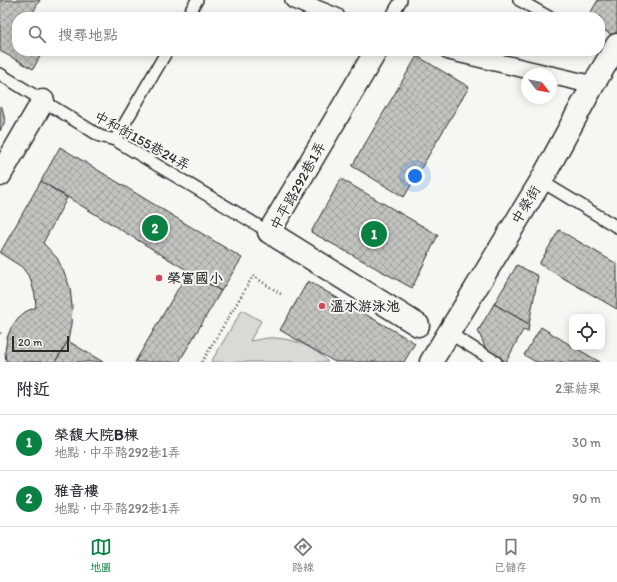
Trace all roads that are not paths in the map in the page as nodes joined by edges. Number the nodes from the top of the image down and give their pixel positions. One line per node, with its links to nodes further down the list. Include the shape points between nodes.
1 (197, 0): 5 (lane)
2 (294, 0): 6 (street)
3 (401, 0): 7 (lane)
4 (519, 0): 8 (lane)
5 (190, 12)
6 (324, 12)
7 (394, 12)
8 (539, 12)
9 (610, 49): 16 (street, 中榮街)
10 (164, 56): 18 (lane)
11 (373, 56): 22 (street, 中平路292巷1弄)
12 (470, 56): 13 (street)
13 (521, 68)
14 (0, 74): 17 (lane, 中和街155巷24弄)
15 (557, 76): 16 (street)
16 (593, 85): 20 (street, 中榮街)
17 (43, 101): 18 (lane, 中和街155巷24弄, via 100,136); 19 (street)
18 (115, 140): 22 (lane, 中和街155巷24弄)
19 (0, 175)
20 (541, 181): 21 (lane); 25 (street, 中榮街)
21 (617, 228)
22 (270, 232): 23 (street, 中平路292巷1弄)
23 (418, 325)
24 (457, 338): 26 (lane)
25 (431, 362)
26 (496, 362)

